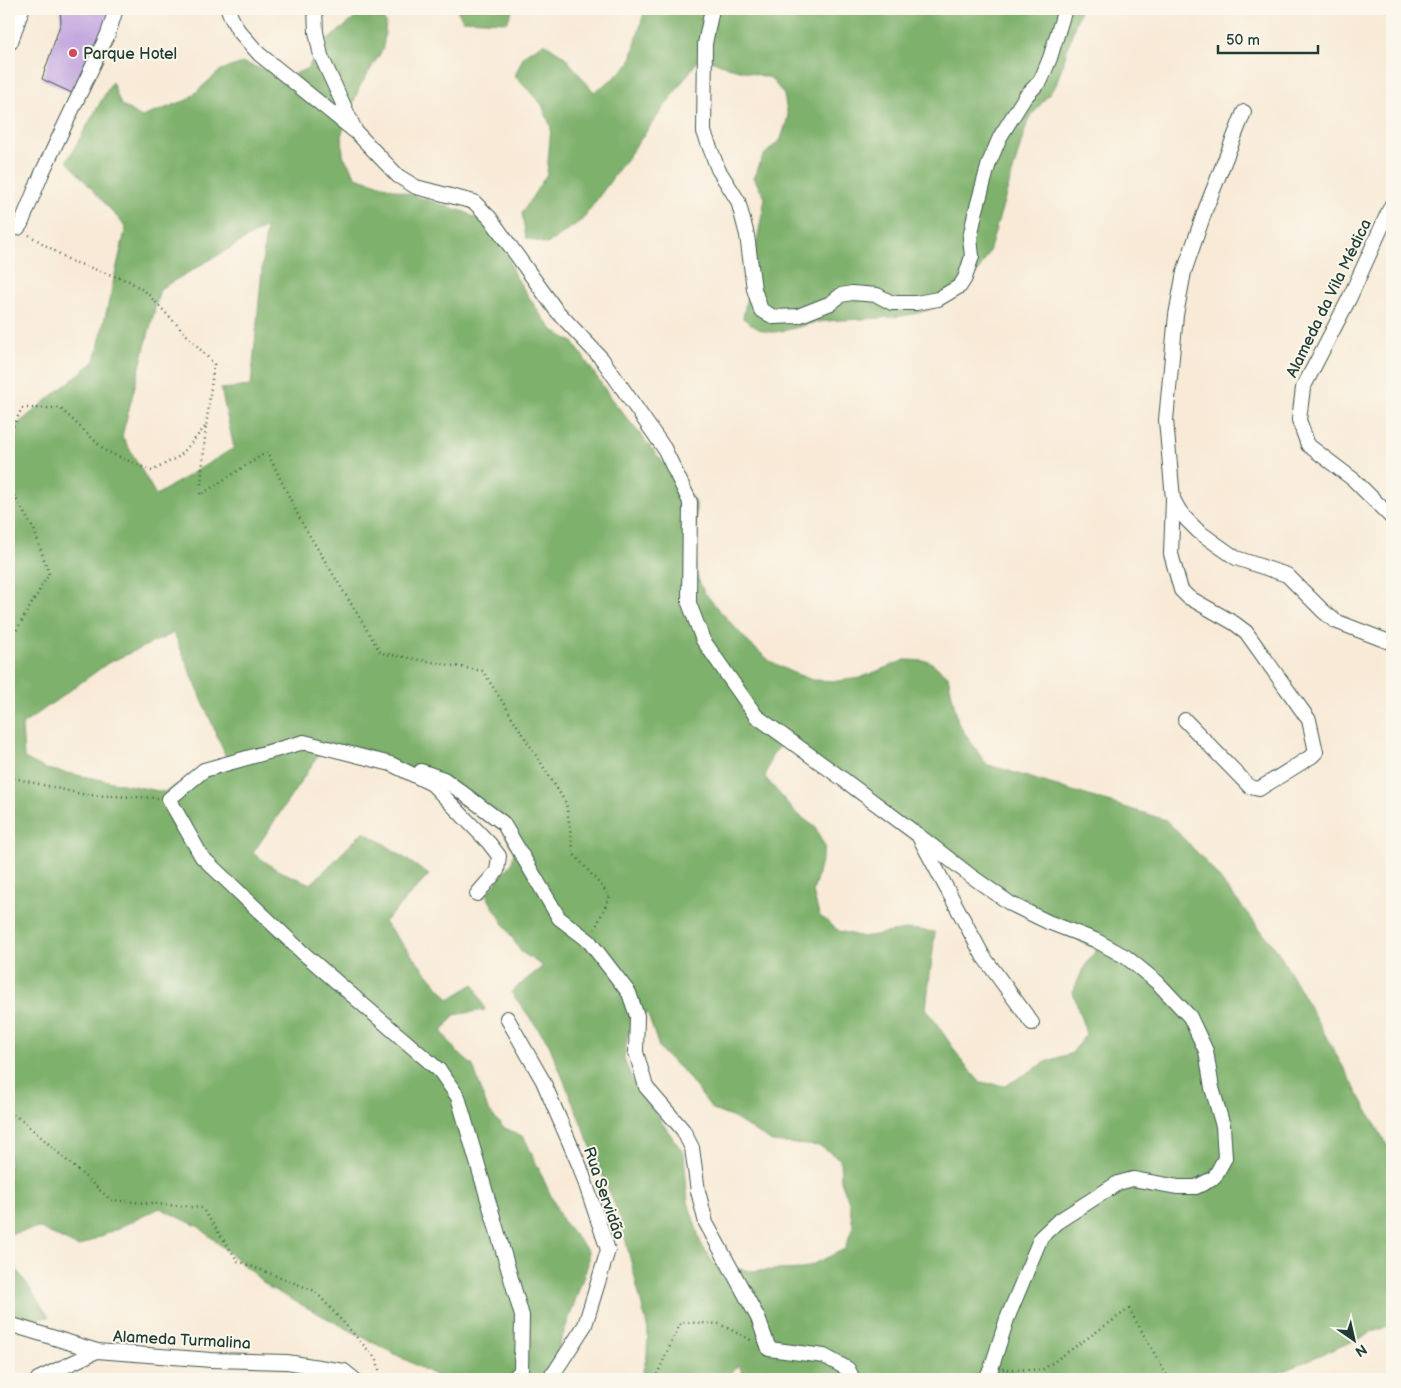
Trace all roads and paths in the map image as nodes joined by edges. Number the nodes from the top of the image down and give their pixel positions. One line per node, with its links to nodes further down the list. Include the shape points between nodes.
1 (20, 9): 7 (street)
2 (116, 9): 11 (street, via 108,34)
3 (315, 9): 9 (street, via 320,56)
4 (712, 9): 5 (street, via 705,44 704,132 718,169 738,201 747,235 754,289 761,310 774,317 798,316 831,303 840,295 877,295 892,303 916,303 938,299 960,286 972,256 970,238 989,163 1000,137 1025,97 1041,80)
5 (1065, 9)
6 (229, 13): 9 (street, via 238,30 259,54)
7 (9, 41)
8 (1244, 112): 15 (street, via 1184,272 1176,315 1166,420)
9 (357, 134): 23 (street, via 398,176 416,187 474,202 490,218 556,310 602,359 664,448 690,502 689,603 703,640 756,716)
10 (1392, 204): 16 (street, Alameda da Vila Médica, via 1303,388 1299,420 1308,445 1354,480)
11 (14, 229): 12 (path, via 71,261 129,281 146,292 214,364)
12 (206, 426): 13 (path, via 180,456 152,471 106,451 60,408 22,408); 25 (path, via 200,495 267,452 302,523 382,653 483,671 566,803 574,854 610,896)
13 (9, 435)
14 (9, 487): 17 (path, via 34,530 49,574)
15 (1173, 499): 18 (street, via 1198,531 1236,558 1287,575 1335,621); 19 (street, via 1171,554 1181,590 1246,632 1309,720 1316,752 1259,789 1250,787)
16 (1392, 518)
17 (9, 643)
18 (1392, 643)
19 (1186, 720)
20 (391, 764): 22 (street, via 304,742 204,770); 24 (street, via 432,784 499,856 497,871); 25 (street, via 444,778 503,823 559,918)
21 (9, 777): 22 (path, via 86,795)
22 (169, 798): 36 (street, via 202,857 302,952 440,1071 458,1097 522,1316 521,1371)
23 (918, 835): 27 (street, via 983,956); 32 (street, via 1011,904 1110,948 1158,983 1190,1017 1206,1052 1223,1126 1225,1158 1214,1178 1196,1187 1133,1179 1118,1183 1057,1222 1041,1238)
24 (477, 894)
25 (589, 941): 30 (street, via 629,993 637,1016 636,1052 646,1087 684,1130 692,1148 706,1223 758,1318)
26 (507, 1018): 37 (street, Rua Servidão, via 543,1080 580,1167 608,1250 584,1325)
27 (1032, 1023)
28 (9, 1112): 35 (path, via 111,1200 202,1208 238,1262 315,1291 377,1360)
29 (9, 1324): 31 (street, Alameda Turmalina)
30 (769, 1349): 38 (path, via 719,1324 681,1322); 39 (street, via 824,1356 848,1369)
31 (97, 1351): 33 (street); 34 (street, Alameda Turmalina, via 287,1362 344,1371)
32 (988, 1374): 40 (path, via 1042,1370 1129,1309)
33 (38, 1379)
34 (354, 1379)
35 (380, 1379)
36 (513, 1379)
37 (547, 1379)
38 (655, 1379)
39 (853, 1379)
40 (1169, 1379)

